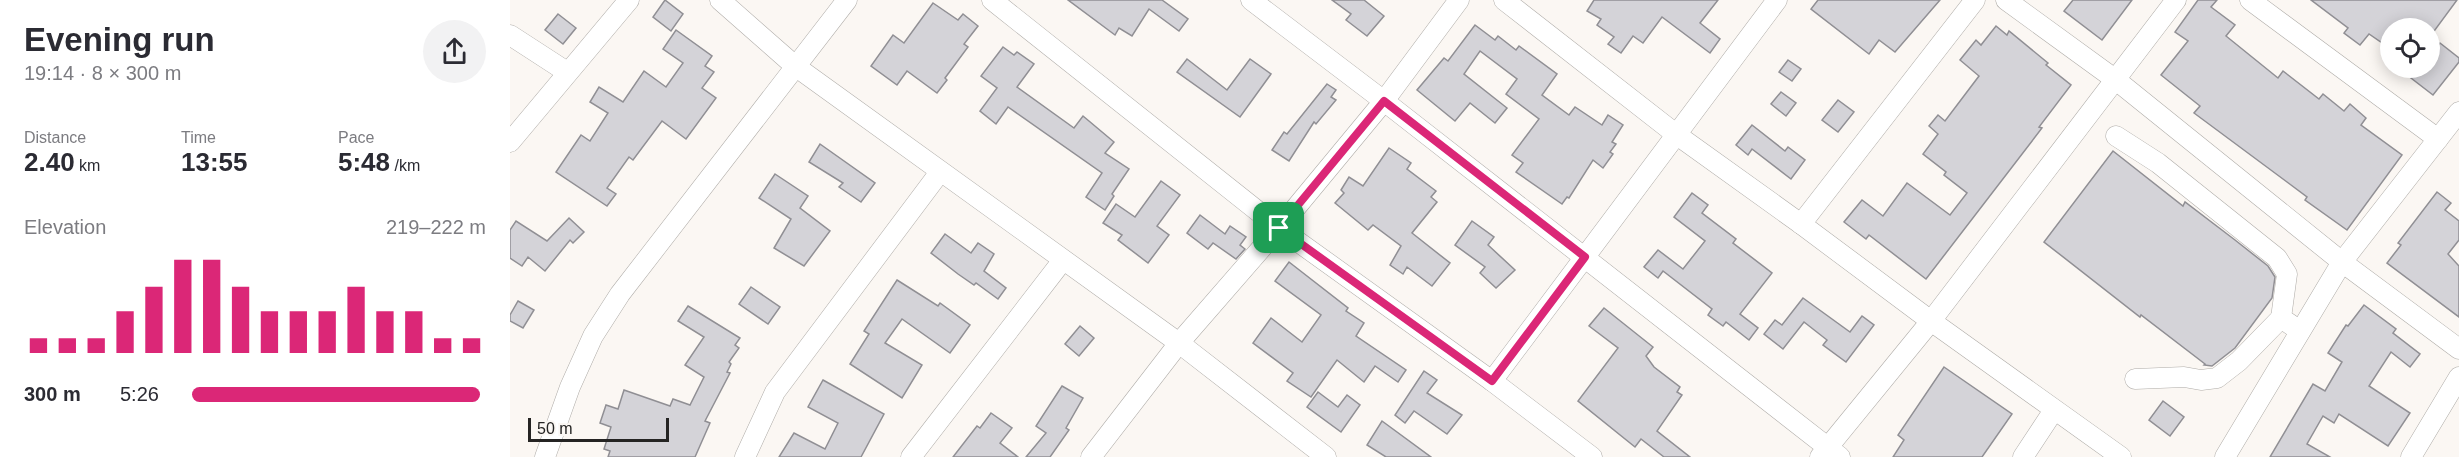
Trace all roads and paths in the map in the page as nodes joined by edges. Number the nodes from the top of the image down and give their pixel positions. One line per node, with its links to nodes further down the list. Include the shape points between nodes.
1 (629, 0): 15 (street)
2 (720, 0): 14 (street)
3 (847, 0): 14 (street)
4 (992, 0): 25 (street)
5 (1251, 0): 17 (street)
6 (1459, 0): 17 (street)
7 (1504, 0): 19 (street)
8 (1975, 0): 24 (street)
9 (2006, 0): 16 (street)
10 (2176, 0): 16 (street)
11 (2250, 0): 21 (street)
12 (1770, 2): 19 (street)
13 (510, 35): 15 (street)
14 (795, 66): 23 (street); 39 (street, via 614,302 593,336 570,387)
15 (567, 72): 22 (street)
16 (2116, 80): 28 (street); 30 (street)
17 (1384, 101): 25 (street); 26 (street)
18 (2459, 112): 21 (street)
19 (1677, 135): 24 (street); 26 (street)
20 (2116, 136): 29 (street, via 2158,163 2277,258 2287,274)
21 (2438, 139): 28 (street)
22 (510, 142)
23 (940, 172): 27 (street); 40 (street, via 775,392)
24 (1801, 224): 30 (street)
25 (1279, 228): 32 (street); 36 (street)
26 (1585, 257): 36 (street); 38 (street)
27 (1063, 260): 32 (street); 41 (street)
28 (2342, 262): 31 (street); 33 (street)
29 (2281, 318): 31 (street); 35 (street, via 2217,378)
30 (1931, 321): 37 (street); 38 (street)
31 (2300, 331): 47 (street)
32 (1179, 343): 42 (street); 43 (street)
33 (2459, 349)
34 (2459, 377): 48 (street)
35 (2135, 379)
36 (1492, 381): 44 (street)
37 (2055, 410): 45 (street); 46 (street)
38 (1829, 454)
39 (546, 457)
40 (745, 457)
41 (911, 457)
42 (1091, 457)
43 (1326, 457)
44 (1592, 457)
45 (2023, 457)
46 (2121, 457)
47 (2225, 457)
48 (2411, 457)

